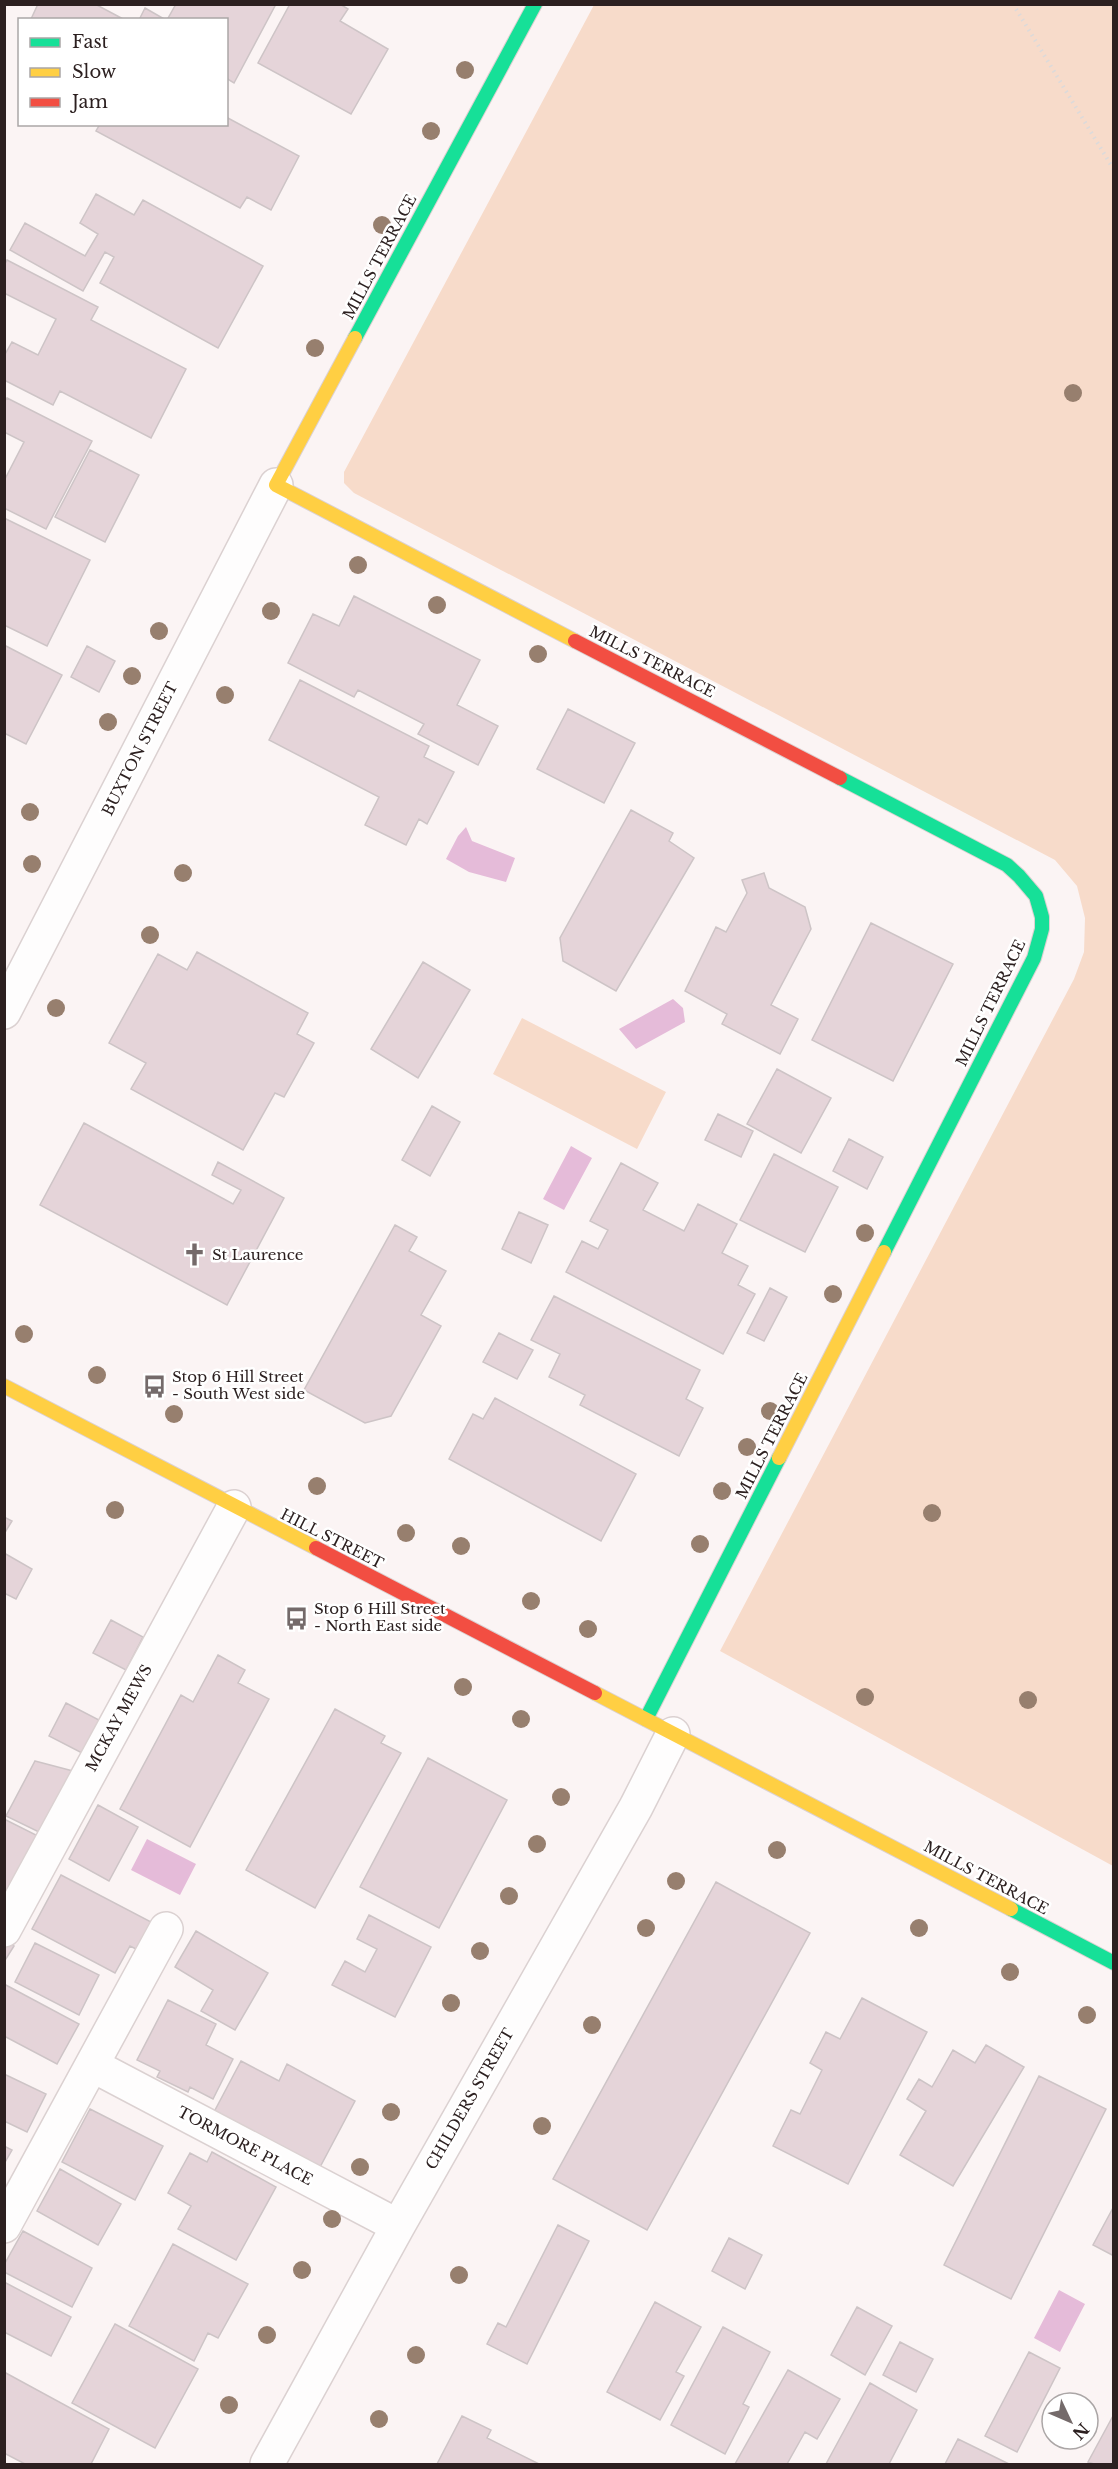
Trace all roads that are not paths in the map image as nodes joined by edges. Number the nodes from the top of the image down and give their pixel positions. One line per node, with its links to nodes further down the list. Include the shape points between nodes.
1 (536, 4): 2 (street, MILLS TERRACE)
2 (276, 485): 3 (street, BUXTON STREET); 6 (street, MILLS TERRACE, via 1007,865 1027,882 1041,906 1043,933 1034,958)
3 (4, 1012)
4 (4, 1386): 5 (street, HILL STREET)
5 (234, 1507): 6 (street, HILL STREET); 8 (street, MCKAY MEWS)
6 (660, 1726): 9 (street, MILLS TERRACE); 12 (street, CHILDERS STREET, via 636,1807)
7 (166, 1929): 10 (street)
8 (4, 1930)
9 (1113, 1963)
10 (92, 2065): 11 (street); 12 (street, TORMORE PLACE)
11 (4, 2226)
12 (398, 2226): 13 (street, CHILDERS STREET)
13 (267, 2464)

